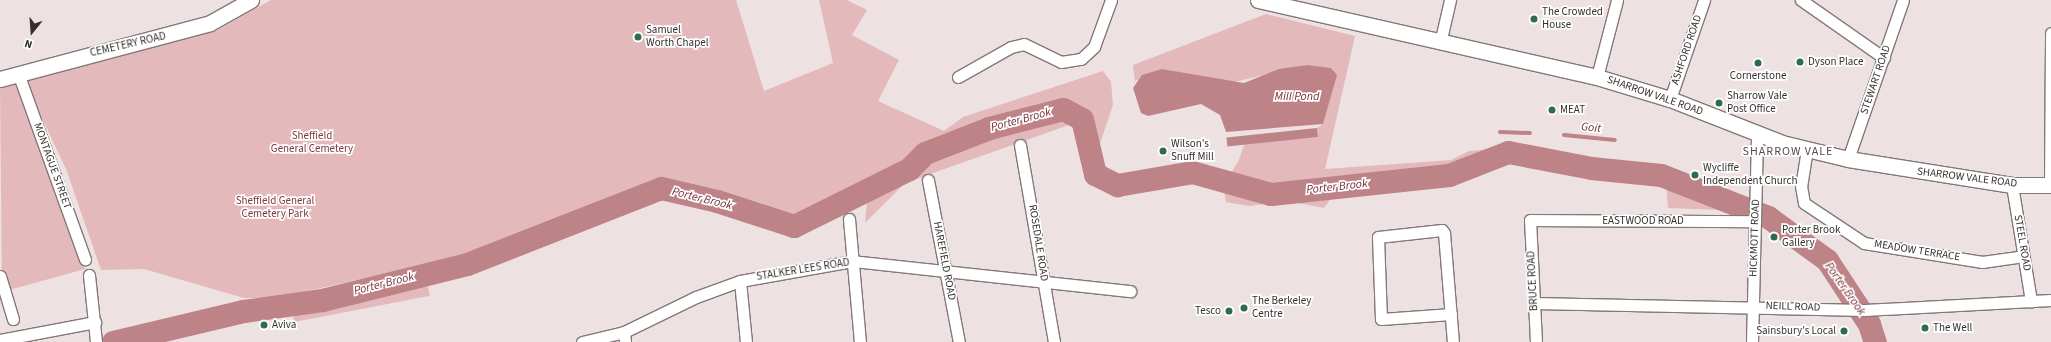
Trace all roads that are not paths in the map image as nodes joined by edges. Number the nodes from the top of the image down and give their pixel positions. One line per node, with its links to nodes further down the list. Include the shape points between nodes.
1 (251, 0): 13 (street, CEMETERY ROAD, via 197,27)
2 (1111, 0): 15 (street, via 1094,47 1081,59 1061,62 1024,44 1011,47)
3 (1258, 0): 9 (street, SHARROW VALE ROAD)
4 (1450, 0): 11 (street)
5 (1617, 0): 14 (street)
6 (1704, 0): 18 (street, ASHFORD ROAD)
7 (1801, 0): 12 (street)
8 (1903, 0): 12 (street, STEWART ROAD)
9 (1292, 4): 11 (street, SHARROW VALE ROAD)
10 (2051, 34): 16 (street)
11 (1441, 39): 14 (street, SHARROW VALE ROAD)
12 (1884, 58): 22 (street, STEWART ROAD)
13 (18, 73): 17 (street, CEMETERY ROAD); 30 (street, MONTAGUE STREET)
14 (1597, 76): 18 (street, SHARROW VALE ROAD)
15 (958, 77)
16 (2050, 77): 25 (street)
17 (0, 79)
18 (1670, 99): 19 (street, SHARROW VALE ROAD)
19 (1757, 133): 21 (street, SHARROW VALE ROAD); 28 (street, HICKMOTT ROAD)
20 (1020, 145): 36 (street, ROSEDALE ROAD)
21 (1807, 149): 22 (street, SHARROW VALE ROAD); 29 (street, MEADOW TERRACE, via 1801,186 1804,202 1864,243 1982,262)
22 (1848, 159): 24 (street, SHARROW VALE ROAD)
23 (928, 180): 32 (street, HAREFIELD ROAD)
24 (2012, 185): 25 (street, SHARROW VALE ROAD); 29 (street, STEEL ROAD)
25 (2050, 185)
26 (849, 219): 31 (street)
27 (1530, 220): 28 (street, EASTWOOD ROAD); 41 (street, BRUCE ROAD)
28 (1756, 220): 42 (street, HICKMOTT ROAD)
29 (2024, 256): 40 (street, STEEL ROAD)
30 (85, 260)
31 (852, 262): 32 (street, STALKER LEES ROAD); 35 (street, STALKER LEES ROAD); 51 (street)
32 (946, 272): 36 (street, STALKER LEES ROAD); 52 (street, HAREFIELD ROAD)
33 (89, 275): 45 (street)
34 (0, 276): 38 (street)
35 (740, 281): 46 (street, STALKER LEES ROAD, via 696,296); 50 (street)
36 (1044, 282): 37 (street, STALKER LEES ROAD); 53 (street, ROSEDALE ROAD)
37 (1130, 291)
38 (4, 298): 44 (street)
39 (2051, 300): 40 (street, NEILL ROAD)
40 (2031, 301): 42 (street, NEILL ROAD, via 1865,310)
41 (1534, 303): 42 (street, NEILL ROAD); 55 (street, BRUCE ROAD)
42 (1753, 306): 56 (street, HICKMOTT ROAD)
43 (1451, 314): 43 (street, via 1442,230 1378,237 1381,319); 54 (street)
44 (13, 320)
45 (95, 322): 47 (street); 48 (street)
46 (625, 337): 49 (street, STALKER LEES ROAD)
47 (96, 339)
48 (0, 340)
49 (582, 342)
50 (746, 342)
51 (860, 342)
52 (959, 342)
53 (1054, 342)
54 (1453, 342)
55 (1536, 342)
56 (1752, 342)

